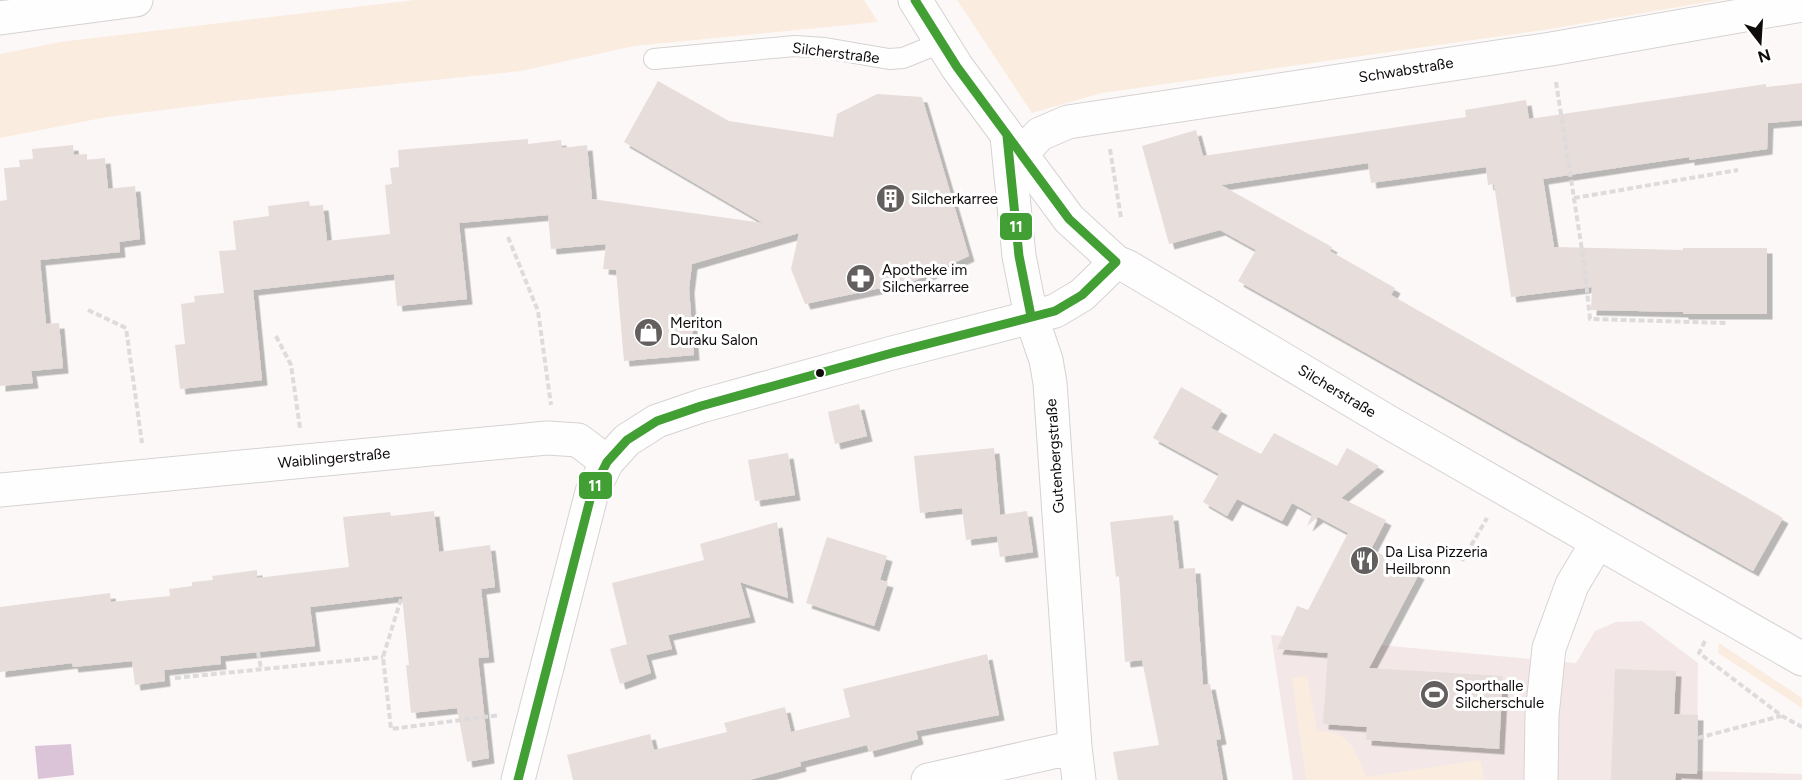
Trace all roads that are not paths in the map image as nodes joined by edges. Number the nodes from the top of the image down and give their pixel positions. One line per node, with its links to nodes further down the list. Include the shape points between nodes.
1 (136, 0): 4 (street)
2 (915, 0): 5 (street, Silcherstraße)
3 (1802, 5): 7 (street, Schwabstraße, via 1551,49 1068,122)
4 (0, 18)
5 (943, 42): 6 (lane, Silcherstraße, via 903,58 889,59 795,46); 7 (street, Silcherstraße)
6 (654, 59)
7 (1014, 146): 8 (street, Silcherstraße, via 1069,219); 9 (street, Gutenbergstraße, via 1020,256)
8 (1122, 264): 9 (street, via 1055,311); 12 (street, Silcherstraße)
9 (1031, 316): 10 (street, via 702,405 657,421 627,440); 14 (street, Gutenbergstraße, via 1050,383)
10 (607, 462): 11 (street, Waiblingerstraße, via 578,440 556,439); 15 (street, via 592,492)
11 (0, 490)
12 (1598, 543): 13 (street, Silcherstraße); 18 (street, via 1572,585 1549,648 1542,715)
13 (1802, 659)
14 (1075, 747): 16 (street); 17 (street, Gutenbergstraße)
15 (518, 780)
16 (928, 780)
17 (1079, 780)
18 (1542, 780)

